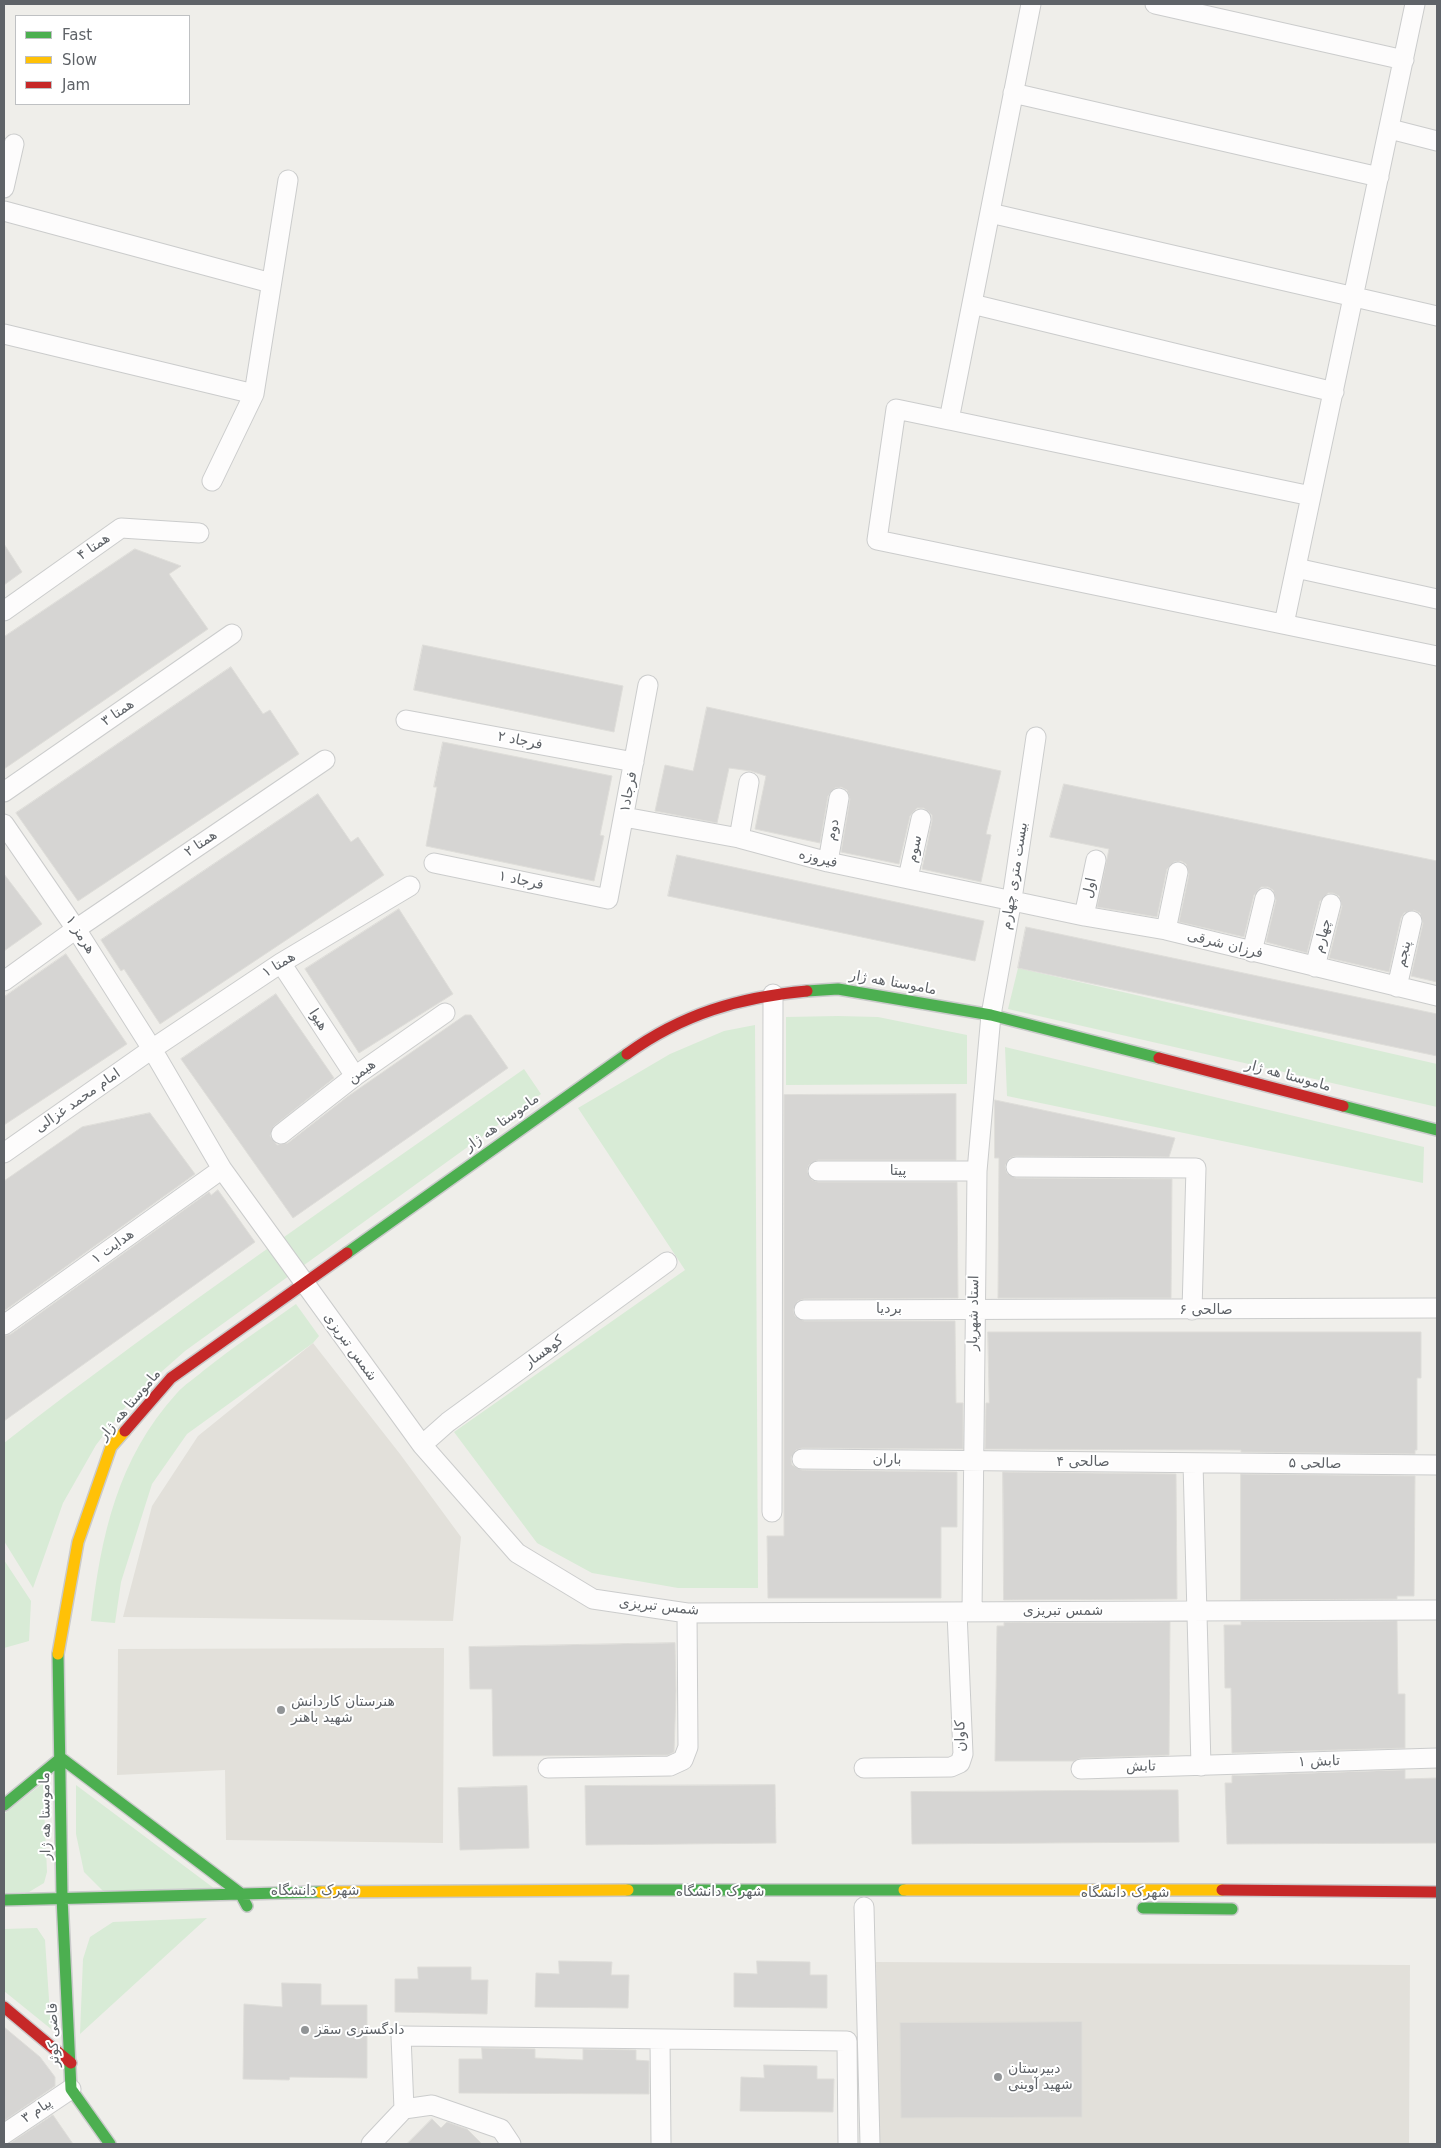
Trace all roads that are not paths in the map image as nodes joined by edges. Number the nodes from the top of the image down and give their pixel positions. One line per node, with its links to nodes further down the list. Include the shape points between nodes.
1 (1031, 4): 5 (street)
2 (1155, 4): 4 (street)
3 (1416, 4): 4 (street)
4 (1404, 60): 6 (street)
5 (1013, 93): 9 (street); 13 (street)
6 (1390, 130): 7 (street); 9 (street)
7 (1437, 141)
8 (14, 144): 11 (street)
9 (1380, 177): 15 (street)
10 (288, 180): 14 (street)
11 (4, 188)
12 (4, 211): 14 (street)
13 (990, 213): 15 (street); 16 (street)
14 (271, 284): 20 (street)
15 (1354, 296): 17 (street); 19 (street)
16 (972, 304): 19 (street); 21 (street, via 949,420)
17 (1437, 316)
18 (4, 334): 20 (street)
19 (1334, 392): 23 (street)
20 (254, 394): 22 (street)
21 (940, 418): 23 (street); 28 (street, via 896,409 877,540)
22 (212, 481)
23 (1311, 496): 25 (street)
24 (199, 534): 27 (street, همتا ۴, via 121,528)
25 (1296, 568): 26 (street); 28 (street)
26 (1437, 598)
27 (4, 611)
28 (1284, 624): 30 (street)
29 (232, 634): 37 (street, همتا ۳)
30 (1437, 656)
31 (648, 685): 35 (street, فرجاد۱)
32 (406, 720): 35 (street, فرجاد ۲)
33 (1036, 737): 51 (street, بیست متری چهارم)
34 (326, 760): 55 (street, همتا ۲)
35 (634, 762): 39 (street, فرجاد۱)
36 (749, 782): 42 (street)
37 (4, 792)
38 (839, 798): 44 (street, دوم)
39 (624, 817): 42 (street, فیروزه); 50 (street, فرجاد۱)
40 (921, 819): 47 (street, سوم)
41 (4, 824): 55 (street, هرمز ۱)
42 (739, 838): 44 (street, فیروزه)
43 (1096, 860): 53 (street, اول)
44 (828, 862): 47 (street, فیروزه)
45 (434, 863): 50 (street, فرجاد ۱)
46 (1178, 872): 56 (street)
47 (908, 878): 51 (street, فیروزه)
48 (410, 886): 58 (street, همتا ۱)
49 (1265, 898): 57 (street)
50 (608, 899)
51 (1012, 899): 53 (street, فرزان شرقی); 65 (street, بیست متری چهارم)
52 (1331, 904): 59 (street, چهارم)
53 (1084, 916): 56 (street, فرزان شرقی)
54 (1412, 921): 61 (street, پنجم)
55 (76, 929): 60 (street, همتا ۲); 66 (street, هرمز ۱)
56 (1166, 930): 57 (street, فرزان شرقی)
57 (1252, 952): 59 (street, فرزان شرقی)
58 (281, 963): 66 (street, همتا ۱); 67 (street, هیوا)
59 (1315, 967): 61 (street, فرزان شرقی)
60 (4, 981)
61 (1397, 987): 63 (street, فرزان شرقی)
62 (773, 994): 65 (main road, ماموستا هه ژار, via 838,989); 76 (main road, ماموستا هه ژار, via 719,1006 678,1023 639,1045); 87 (street)
63 (1437, 996)
64 (445, 1013): 67 (street, هیمن)
65 (991, 1015): 68 (main road, ماموستا هه ژار); 73 (street, استاد شهریار)
66 (152, 1049): 70 (street, امام محمد غزالی); 72 (street, شمس تبریزی)
67 (355, 1076): 69 (street, هیمن)
68 (1437, 1130)
69 (281, 1134)
70 (4, 1153)
71 (1016, 1167): 80 (street, via 1196,1168)
72 (222, 1169): 76 (street, شمس تبریزی); 81 (street, هدایت ۱)
73 (977, 1170): 74 (street, پیتا); 78 (street, استاد شهریار)
74 (818, 1171)
75 (667, 1262): 82 (street, کوهسار, via 448,1422)
76 (304, 1284): 82 (street, شمس تبریزی); 92 (main road, ماموستا هه ژار, via 171,1378 111,1447 78,1542 58,1649)
77 (1437, 1308): 80 (street, صالحی ۶)
78 (974, 1309): 79 (street, بردیا); 80 (street, صالحی ۶); 84 (street, استاد شهریار)
79 (804, 1310)
80 (1192, 1310)
81 (4, 1325)
82 (422, 1445): 91 (street, شمس تبریزی, via 517,1553 593,1599)
83 (802, 1459): 84 (street, باران)
84 (973, 1461): 85 (street, صالحی ۴); 90 (street, استاد شهریار)
85 (1193, 1463): 86 (street, صالحی ۵); 89 (street)
86 (1437, 1465)
87 (772, 1512)
88 (1437, 1610): 89 (street, شمس تبریزی)
89 (1196, 1611): 90 (street, شمس تبریزی); 94 (street)
90 (964, 1612): 91 (street, شمس تبریزی); 96 (street, کاوان, via 960,1763 950,1767)
91 (687, 1613): 95 (street, via 688,1748 683,1760 670,1766)
92 (60, 1758): 98 (main road); 100 (main road); 101 (main road, ماموستا هه ژار)
93 (1437, 1758): 94 (street, تابش ۱)
94 (1201, 1766): 97 (street, تابش)
95 (548, 1768)
96 (864, 1768)
97 (1081, 1769)
98 (4, 1805)
99 (1437, 1892): 100 (main road, via 566,1889)
100 (240, 1893): 101 (main road); 103 (main road)
101 (62, 1896): 102 (main road); 107 (main road, ماموستا هه ژار)
102 (4, 1900)
103 (247, 1906)
104 (864, 1907): 119 (street)
105 (1131, 1908): 106 (main road, شهرک دانشگاه)
106 (1240, 1909)
107 (63, 1913): 110 (main road, قاضی کوثر)
108 (4, 2007): 110 (main road)
109 (660, 2039): 112 (street, via 401,2036); 117 (street); 118 (street, via 847,2041)
110 (71, 2063): 111 (main road, قاضی کوثر)
111 (71, 2089): 113 (street, پیام ۳); 114 (main road)
112 (404, 2109): 115 (street); 116 (street, via 432,2105 502,2129)
113 (4, 2134)
114 (110, 2144)
115 (371, 2144)
116 (511, 2144)
117 (661, 2144)
118 (848, 2144)
119 (870, 2144)

